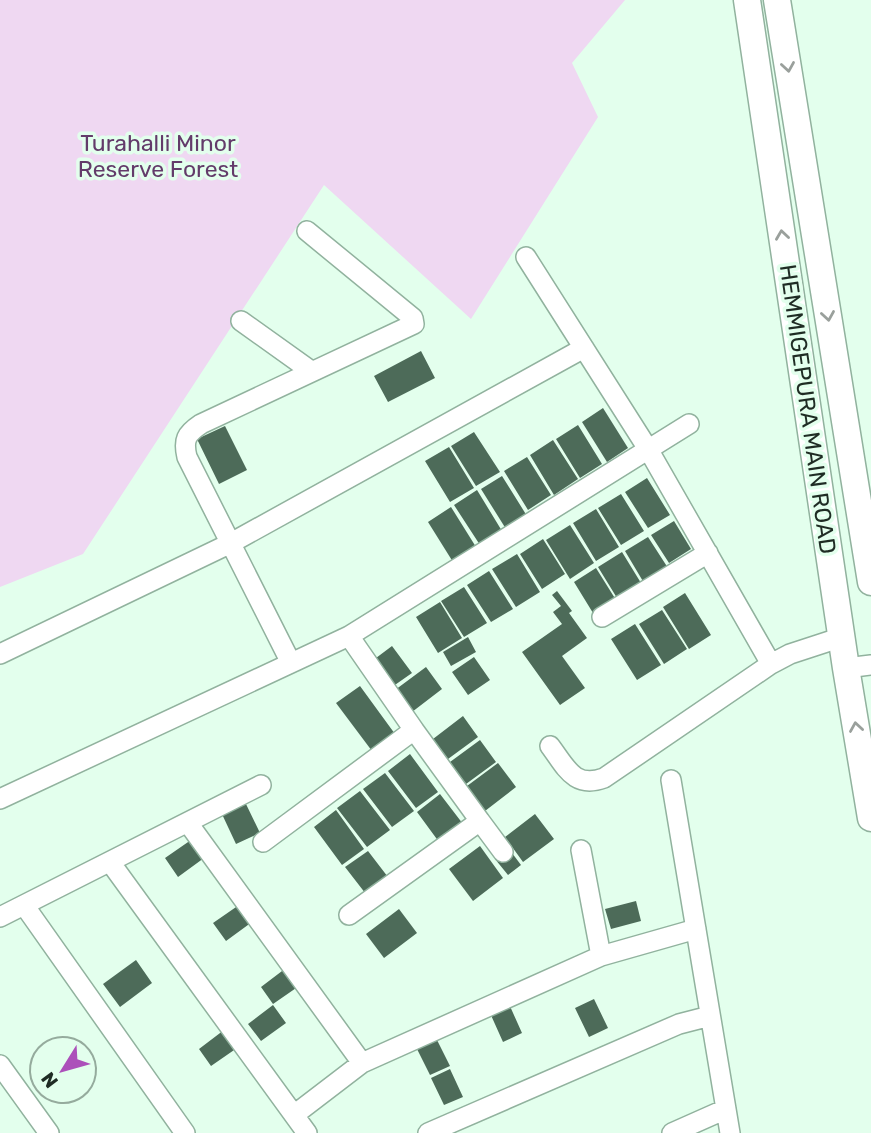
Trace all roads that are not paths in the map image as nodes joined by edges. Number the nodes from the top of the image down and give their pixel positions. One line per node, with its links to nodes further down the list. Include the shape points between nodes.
1 (747, 0): 15 (main road, HEMMIGEPURA MAIN ROAD, one-way to 1)
2 (777, 0): 12 (main road, HEMMIGEPURA MAIN ROAD, one-way to 12)
3 (307, 232): 7 (street, via 415,321 413,326)
4 (526, 257): 6 (street)
5 (241, 321): 7 (street)
6 (584, 348): 9 (street); 10 (street)
7 (311, 371): 10 (street, via 188,433 184,443 187,457)
8 (689, 424): 9 (street)
9 (648, 449): 11 (street); 14 (street)
10 (231, 543): 16 (street); 17 (street)
11 (708, 553): 13 (street); 18 (street)
12 (871, 582)
13 (602, 617)
14 (349, 636): 17 (street); 20 (street)
15 (842, 637): 18 (street); 19 (main road, HEMMIGEPURA MAIN ROAD)
16 (0, 654)
17 (291, 663): 24 (street)
18 (771, 664): 21 (street, via 591,783 571,773)
19 (858, 666): 25 (main road, HEMMIGEPURA MAIN ROAD, one-way to 19)
20 (414, 730): 26 (street); 28 (street)
21 (550, 746)
22 (671, 780): 35 (street)
23 (261, 785): 27 (street)
24 (0, 799)
25 (871, 818)
26 (480, 821): 30 (street); 33 (street)
27 (188, 823): 31 (street); 38 (street)
28 (263, 842)
29 (581, 850): 36 (street)
30 (503, 852)
31 (110, 862): 32 (street); 41 (street)
32 (24, 905): 34 (street); 43 (street)
33 (349, 915)
34 (0, 917)
35 (696, 929): 36 (street); 37 (street)
36 (601, 957): 38 (street)
37 (710, 1016): 40 (street); 45 (street, via 679,1024)
38 (362, 1063): 41 (street)
39 (0, 1065): 42 (street)
40 (726, 1109): 46 (street); 47 (street)
41 (294, 1115): 44 (street)
42 (49, 1133)
43 (186, 1133)
44 (307, 1133)
45 (428, 1133)
46 (672, 1133)
47 (730, 1133)

